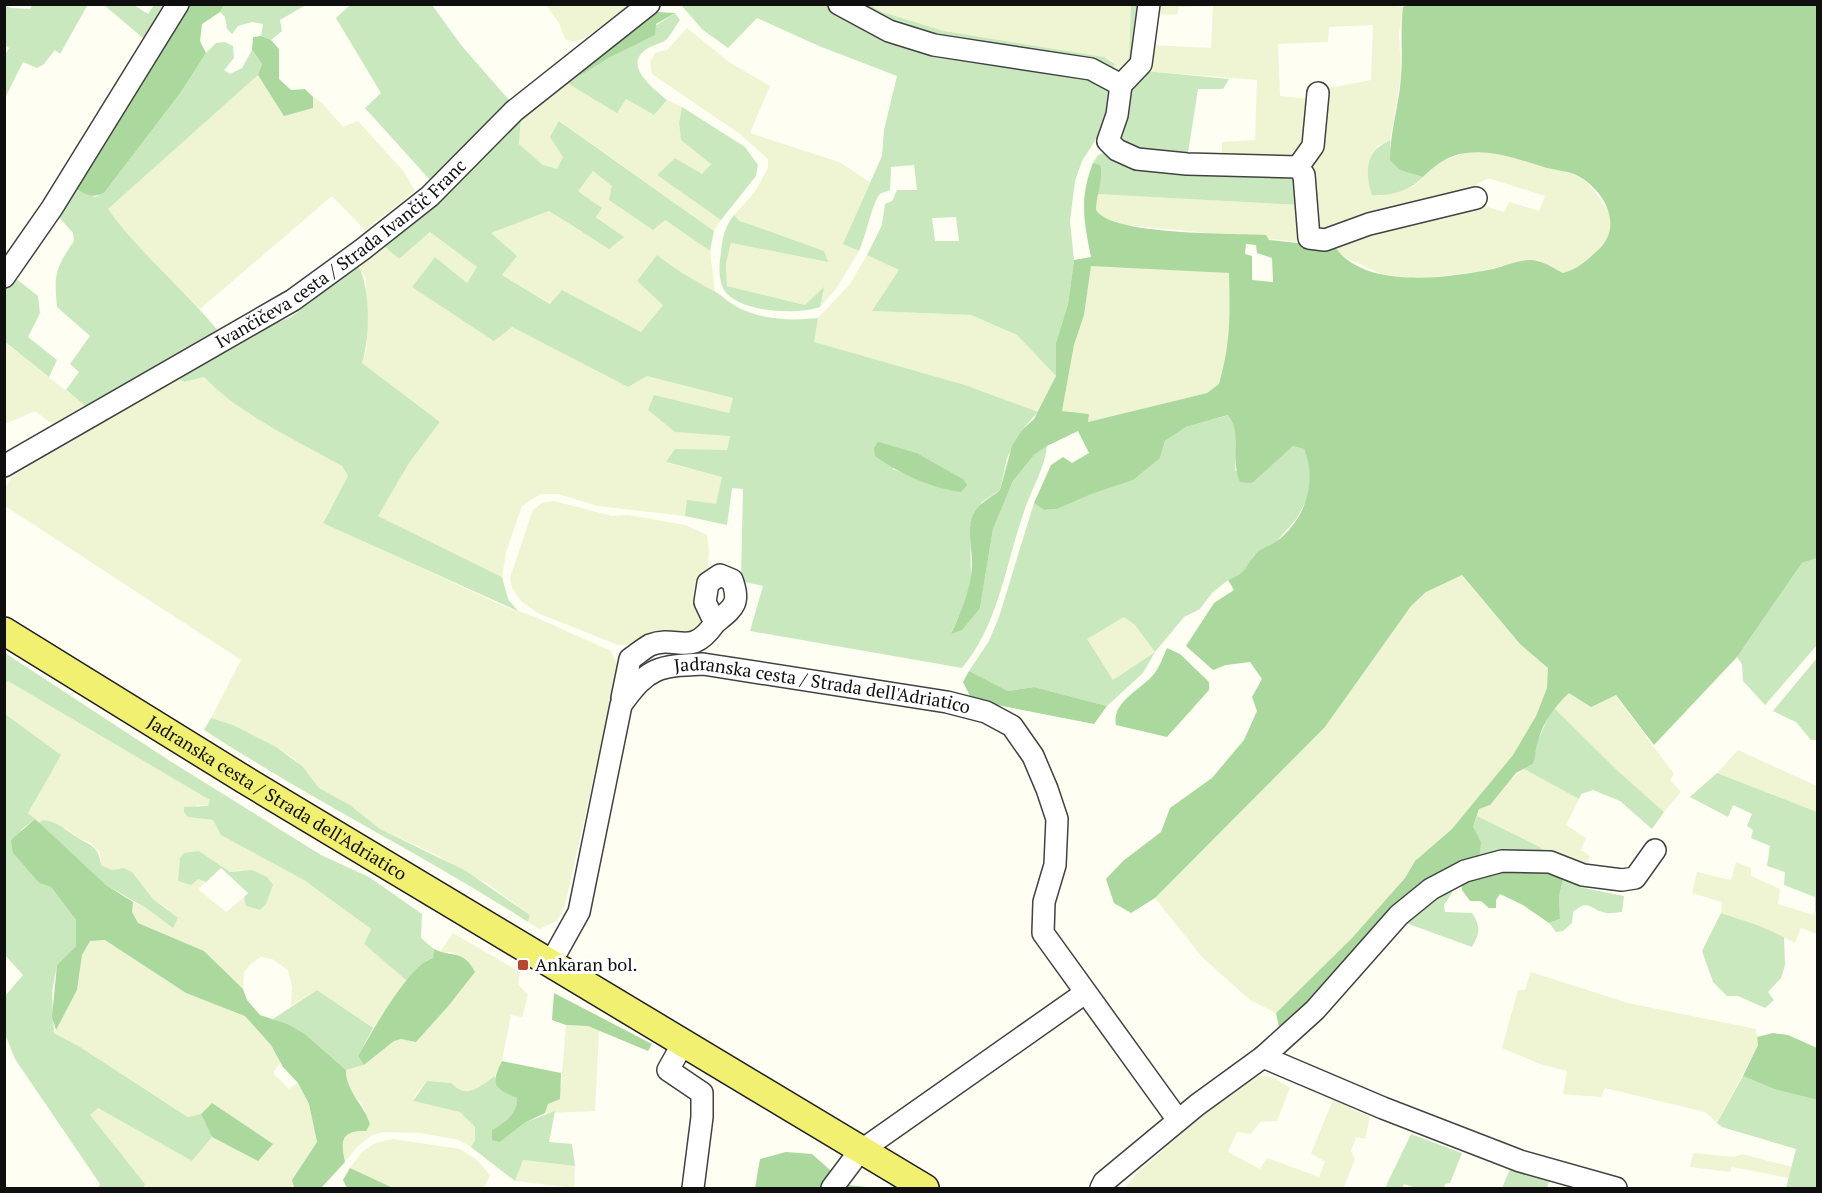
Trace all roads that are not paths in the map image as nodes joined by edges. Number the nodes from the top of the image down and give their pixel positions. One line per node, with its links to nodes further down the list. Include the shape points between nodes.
1 (178, 4): 9 (street, via 52,208)
2 (648, 4): 10 (street, Ivančičeva cesta / Strada Ivančič Franc, via 514,111 430,196 293,300)
3 (839, 4): 5 (street, via 889,31 934,45 1091,69)
4 (1149, 4): 5 (street, via 1142,64)
5 (1121, 85): 7 (street, via 1108,141 1117,150 1137,159 1187,164)
6 (1318, 93): 7 (street, via 1313,146)
7 (1298, 167): 8 (street, via 1304,175 1309,238 1325,240 1369,224)
8 (1476, 198)
9 (4, 277)
10 (4, 466)
11 (715, 623): 13 (street, via 705,636 692,643 652,645 630,659)
12 (4, 631): 15 (main road, Jadranska cesta / Strada dell'Adriatico)
13 (621, 705): 15 (street, Jadranska cesta / Strada dell'Adriatico, via 579,912); 16 (street, Jadranska cesta / Strada dell'Adriatico, via 640,678 666,666 703,664 947,702 986,712 1012,726 1033,756 1057,819 1055,865 1044,902 1043,933)
14 (1655, 850): 18 (street, via 1635,878 1622,880 1583,875 1551,862 1502,861 1465,871 1431,889 1399,915 1314,1011)
15 (550, 964): 17 (main road, Jadranska cesta / Strada dell'Adriatico)
16 (1085, 993): 19 (street, Jadranska cesta / Strada dell'Adriatico); 20 (street)
17 (682, 1044): 20 (main road, Jadranska cesta / Strada dell'Adriatico); 21 (street, via 668,1070 702,1093)
18 (1263, 1057): 19 (street); 25 (street, via 1520,1161)
19 (1178, 1120): 24 (street)
20 (859, 1152): 22 (street); 23 (main road, Jadranska cesta / Strada dell'Adriatico)
21 (693, 1188)
22 (832, 1188)
23 (925, 1188)
24 (1101, 1188)
25 (1616, 1188)

